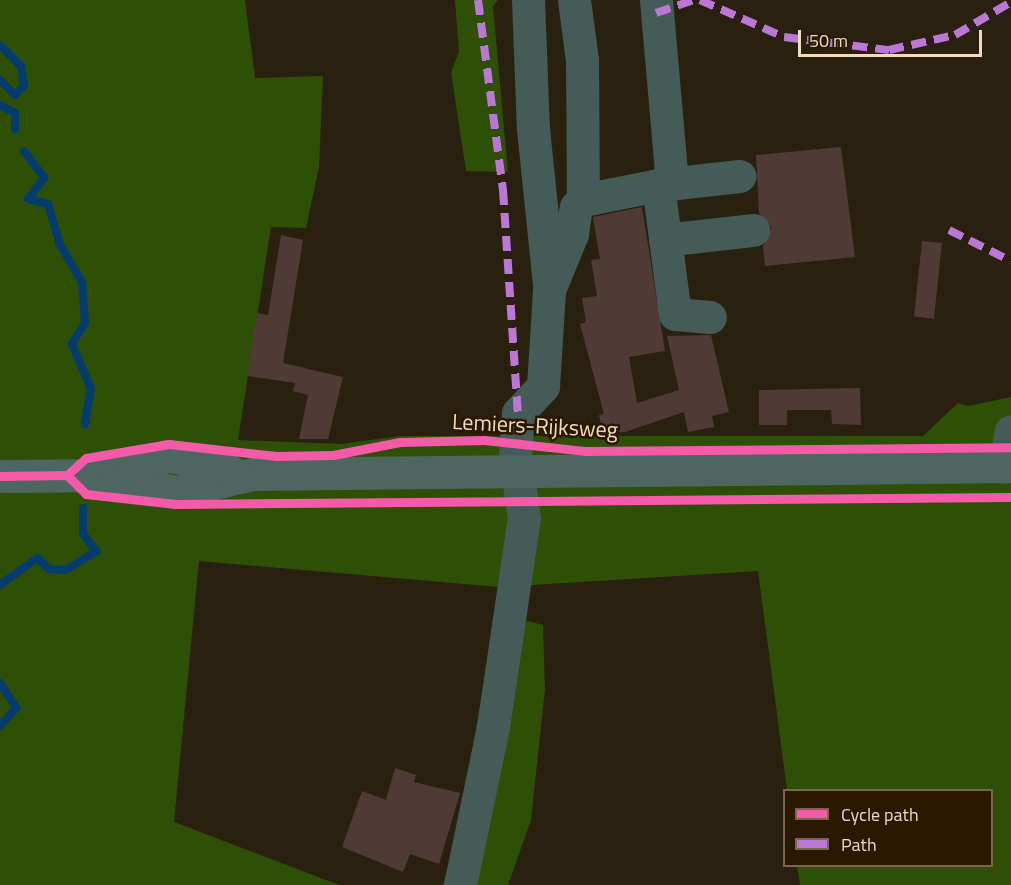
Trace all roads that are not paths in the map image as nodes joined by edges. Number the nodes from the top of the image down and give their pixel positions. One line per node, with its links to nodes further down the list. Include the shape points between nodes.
1 (528, 0): 9 (street, via 533,129)
2 (574, 0): 6 (street, via 582,60)
3 (656, 0): 5 (street)
4 (740, 176): 5 (street)
5 (665, 184): 6 (street); 8 (street)
6 (583, 200): 9 (street)
7 (753, 230): 8 (street)
8 (665, 240): 10 (street, via 675,314)
9 (549, 290): 13 (street, via 543,386 519,413)
10 (710, 317)
11 (1011, 431): 12 (street)
12 (1008, 466): 13 (main road, Lemiers-Rijksweg)
13 (519, 471): 14 (main road, Lemiers-Rijksweg, via 234,474 221,465 168,456 128,465 112,475); 15 (street, via 524,518 491,738)
14 (0, 476)
15 (460, 885)

